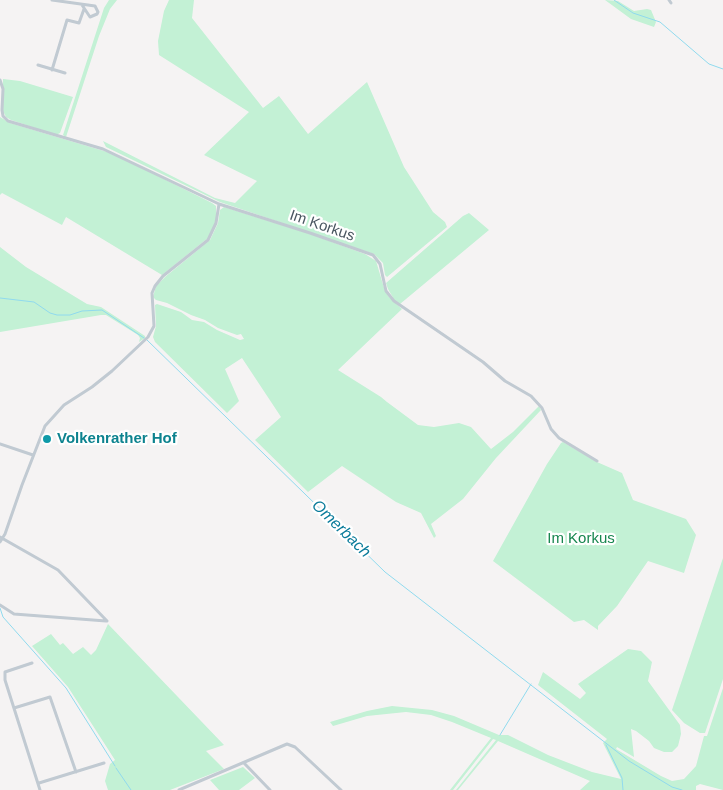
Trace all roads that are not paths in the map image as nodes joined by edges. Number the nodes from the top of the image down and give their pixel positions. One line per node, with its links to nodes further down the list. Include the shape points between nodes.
1 (52, 0): 2 (street)
2 (82, 4): 3 (street); 3 (street, via 95,6 98,12 90,17)
3 (84, 9): 5 (street, via 79,23 67,20)
4 (38, 66): 5 (street)
5 (52, 70): 6 (street)
6 (65, 73)
7 (0, 80): 8 (street, Im Korkus, via 2,112 10,122 103,149)
8 (219, 204): 10 (street, via 208,240 155,286 152,292 154,326 146,339 112,371 64,405 49,420); 11 (street, Im Korkus, via 373,256 380,264 386,291 394,302 531,396 559,438)
9 (0, 444): 10 (street)
10 (33, 455): 12 (street)
11 (597, 461)
12 (1, 539): 13 (street, via 58,570 107,621 14,614)
13 (0, 605)
14 (32, 662): 15 (street, via 5,672)
15 (14, 708): 18 (street, via 50,697); 19 (street)
16 (104, 763): 18 (street)
17 (244, 763): 20 (street); 23 (street); 24 (street, via 286,744 295,747)
18 (76, 772): 19 (street)
19 (38, 783): 21 (street)
20 (189, 788): 22 (street)
21 (40, 790)
22 (179, 790)
23 (270, 790)
24 (341, 790)

